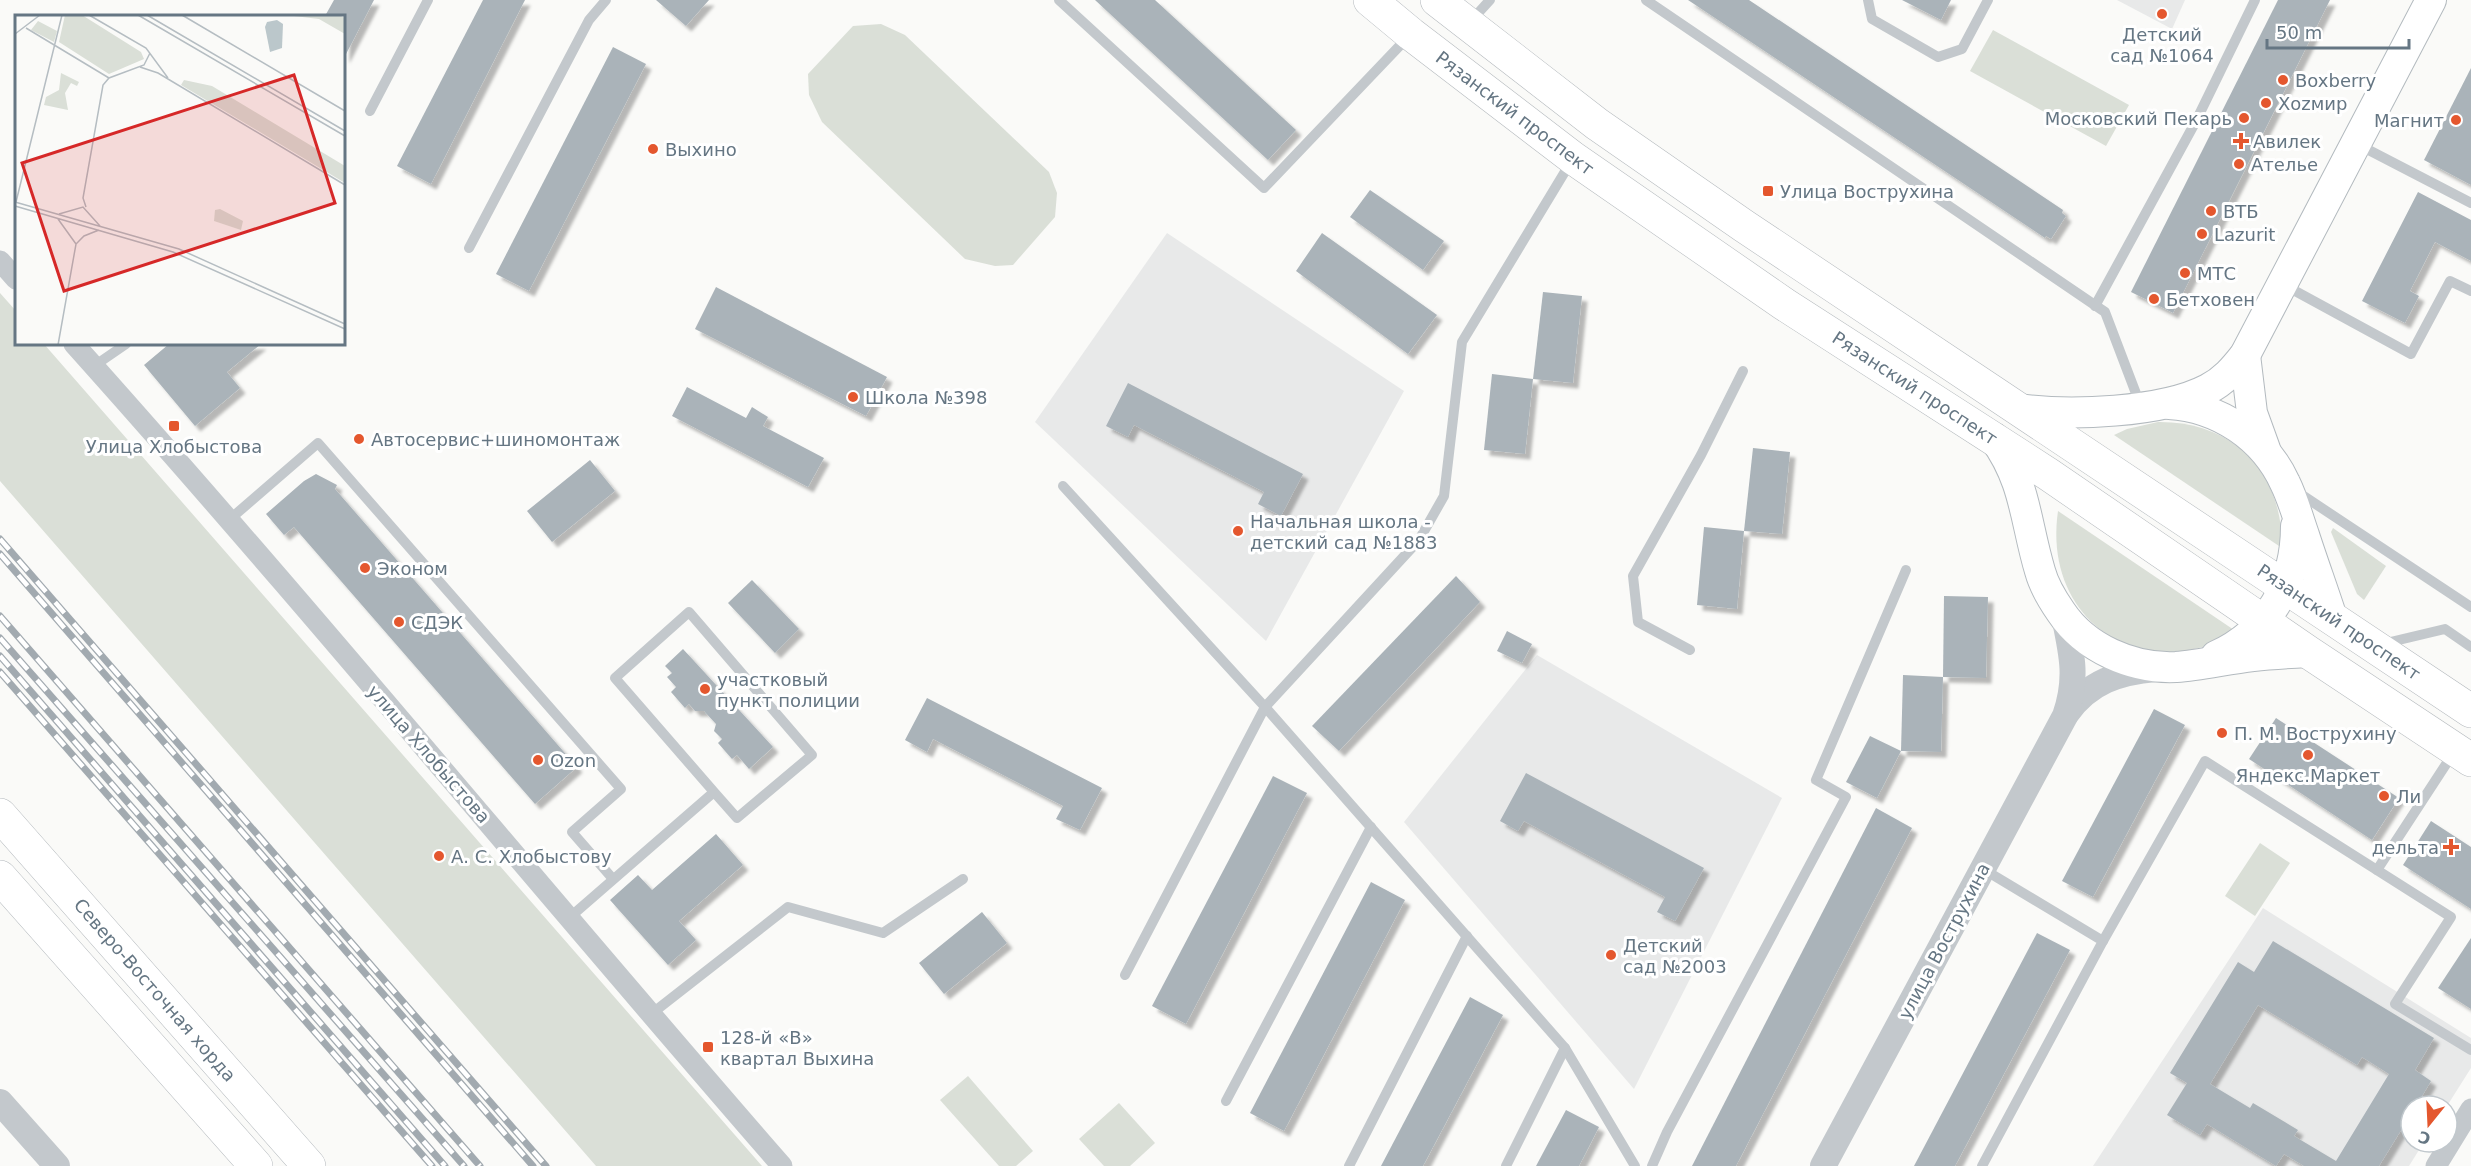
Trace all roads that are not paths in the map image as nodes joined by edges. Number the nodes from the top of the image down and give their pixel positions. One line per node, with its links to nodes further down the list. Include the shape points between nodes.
1 (428, 0): 14 (lane)
2 (606, 0): 18 (lane, via 589,20)
3 (1059, 0): 13 (lane, via 1264,188)
4 (1370, 0): 13 (main road, Рязанский проспект)
5 (1437, 0): 12 (main road, Рязанский проспект)
6 (1490, 0): 12 (lane)
7 (1646, 0): 23 (lane)
8 (1868, 0): 9 (lane, via 1872,19 1938,57 1962,49)
9 (1988, 0)
10 (2255, 0): 23 (lane, via 2196,121)
11 (2431, 0): 15 (main road)
12 (1466, 25): 30 (main road, Рязанский проспект, via 1606,130)
13 (1411, 34): 16 (main road, Рязанский проспект)
14 (370, 111)
15 (2356, 143): 17 (lane); 21 (main road)
16 (1573, 158): 31 (main road, Рязанский проспект, via 1784,304); 51 (lane, via 1462,342 1444,496 1419,540)
17 (2471, 203)
18 (469, 248)
19 (0, 261): 20 (street)
20 (15, 278)
21 (2281, 284): 22 (lane, via 2411,354 2450,280); 26 (main road)
22 (2471, 291)
23 (2095, 306): 29 (lane, via 2105,312)
24 (75, 345): 27 (street, улица Хлобыстова)
25 (125, 345): 27 (lane)
26 (2245, 355): 29 (main road, via 2227,377 2208,390); 33 (main road, via 2252,413)
27 (94, 366): 38 (street, улица Хлобыстова)
28 (1743, 371): 48 (lane, via 1633,576 1638,622)
29 (2142, 406): 30 (main road, via 2073,413); 32 (main road, via 2100,420); 33 (main road, via 2188,406 2212,413 2243,430)
30 (2018, 408): 32 (main road, Рязанский проспект)
31 (1994, 438): 34 (main road, Рязанский проспект); 39 (main road, via 2020,484)
32 (2070, 444): 34 (main road); 41 (main road, Рязанский проспект)
33 (2268, 454): 35 (main road)
34 (2048, 474): 39 (main road, via 2037,510); 45 (main road, Рязанский проспект)
35 (2286, 484): 37 (main road); 42 (lane)
36 (1063, 486): 51 (lane)
37 (2296, 513): 41 (main road, via 2294,559); 44 (main road)
38 (229, 520): 61 (lane, via 318,443 621,789 572,832); 63 (street, улица Хлобыстова)
39 (2036, 550): 43 (main road, via 2040,572)
40 (1906, 570): 80 (lane, via 1816,780 1846,797)
41 (2286, 586): 44 (main road, Рязанский проспект); 45 (main road)
42 (2471, 607)
43 (2064, 616): 50 (main road, via 2090,642 2109,653 2130,661); 53 (street, улица Вострухина, via 2074,671)
44 (2332, 618): 46 (main road, Рязанский проспект)
45 (2264, 621): 49 (main road, Рязанский проспект); 50 (main road, via 2239,644)
46 (2374, 646): 47 (lane, via 2445,629); 52 (main road, Рязанский проспект)
47 (2471, 647)
48 (1690, 650)
49 (2308, 652): 50 (main road); 54 (main road, Рязанский проспект)
50 (2184, 666): 53 (street, улица Вострухина, via 2136,671 2100,682 2075,702)
51 (1265, 707): 57 (lane); 66 (lane)
52 (2471, 711)
53 (2065, 716): 58 (street, улица Вострухина)
54 (2463, 755): 59 (lane)
55 (714, 792): 55 (lane, via 615,678 689,612 812,755 737,818); 61 (lane)
56 (0, 814): 75 (main road, Северо-Восточная хорда)
57 (1371, 827): 64 (lane); 70 (lane)
58 (1983, 869): 65 (lane); 81 (street, улица Вострухина)
59 (2378, 870): 65 (lane, via 2205,761); 69 (lane, via 2451,917 2395,1004)
60 (0, 877): 74 (main road)
61 (613, 879): 63 (lane)
62 (963, 879): 67 (lane, via 883,933 788,907)
63 (569, 918): 67 (street, улица Хлобыстова)
64 (1467, 936): 68 (lane); 77 (lane)
65 (2103, 941): 82 (lane)
66 (1125, 975)
67 (650, 1015): 76 (street, улица Хлобыстова)
68 (1565, 1048): 78 (lane); 79 (lane)
69 (2471, 1050)
70 (1226, 1101)
71 (0, 1102): 73 (street)
72 (2471, 1109): 83 (street)
73 (57, 1166)
74 (256, 1166)
75 (309, 1166)
76 (782, 1166)
77 (1349, 1166)
78 (1506, 1166)
79 (1635, 1166)
80 (1652, 1166)
81 (1823, 1166)
82 (1982, 1166)
83 (2436, 1166)

